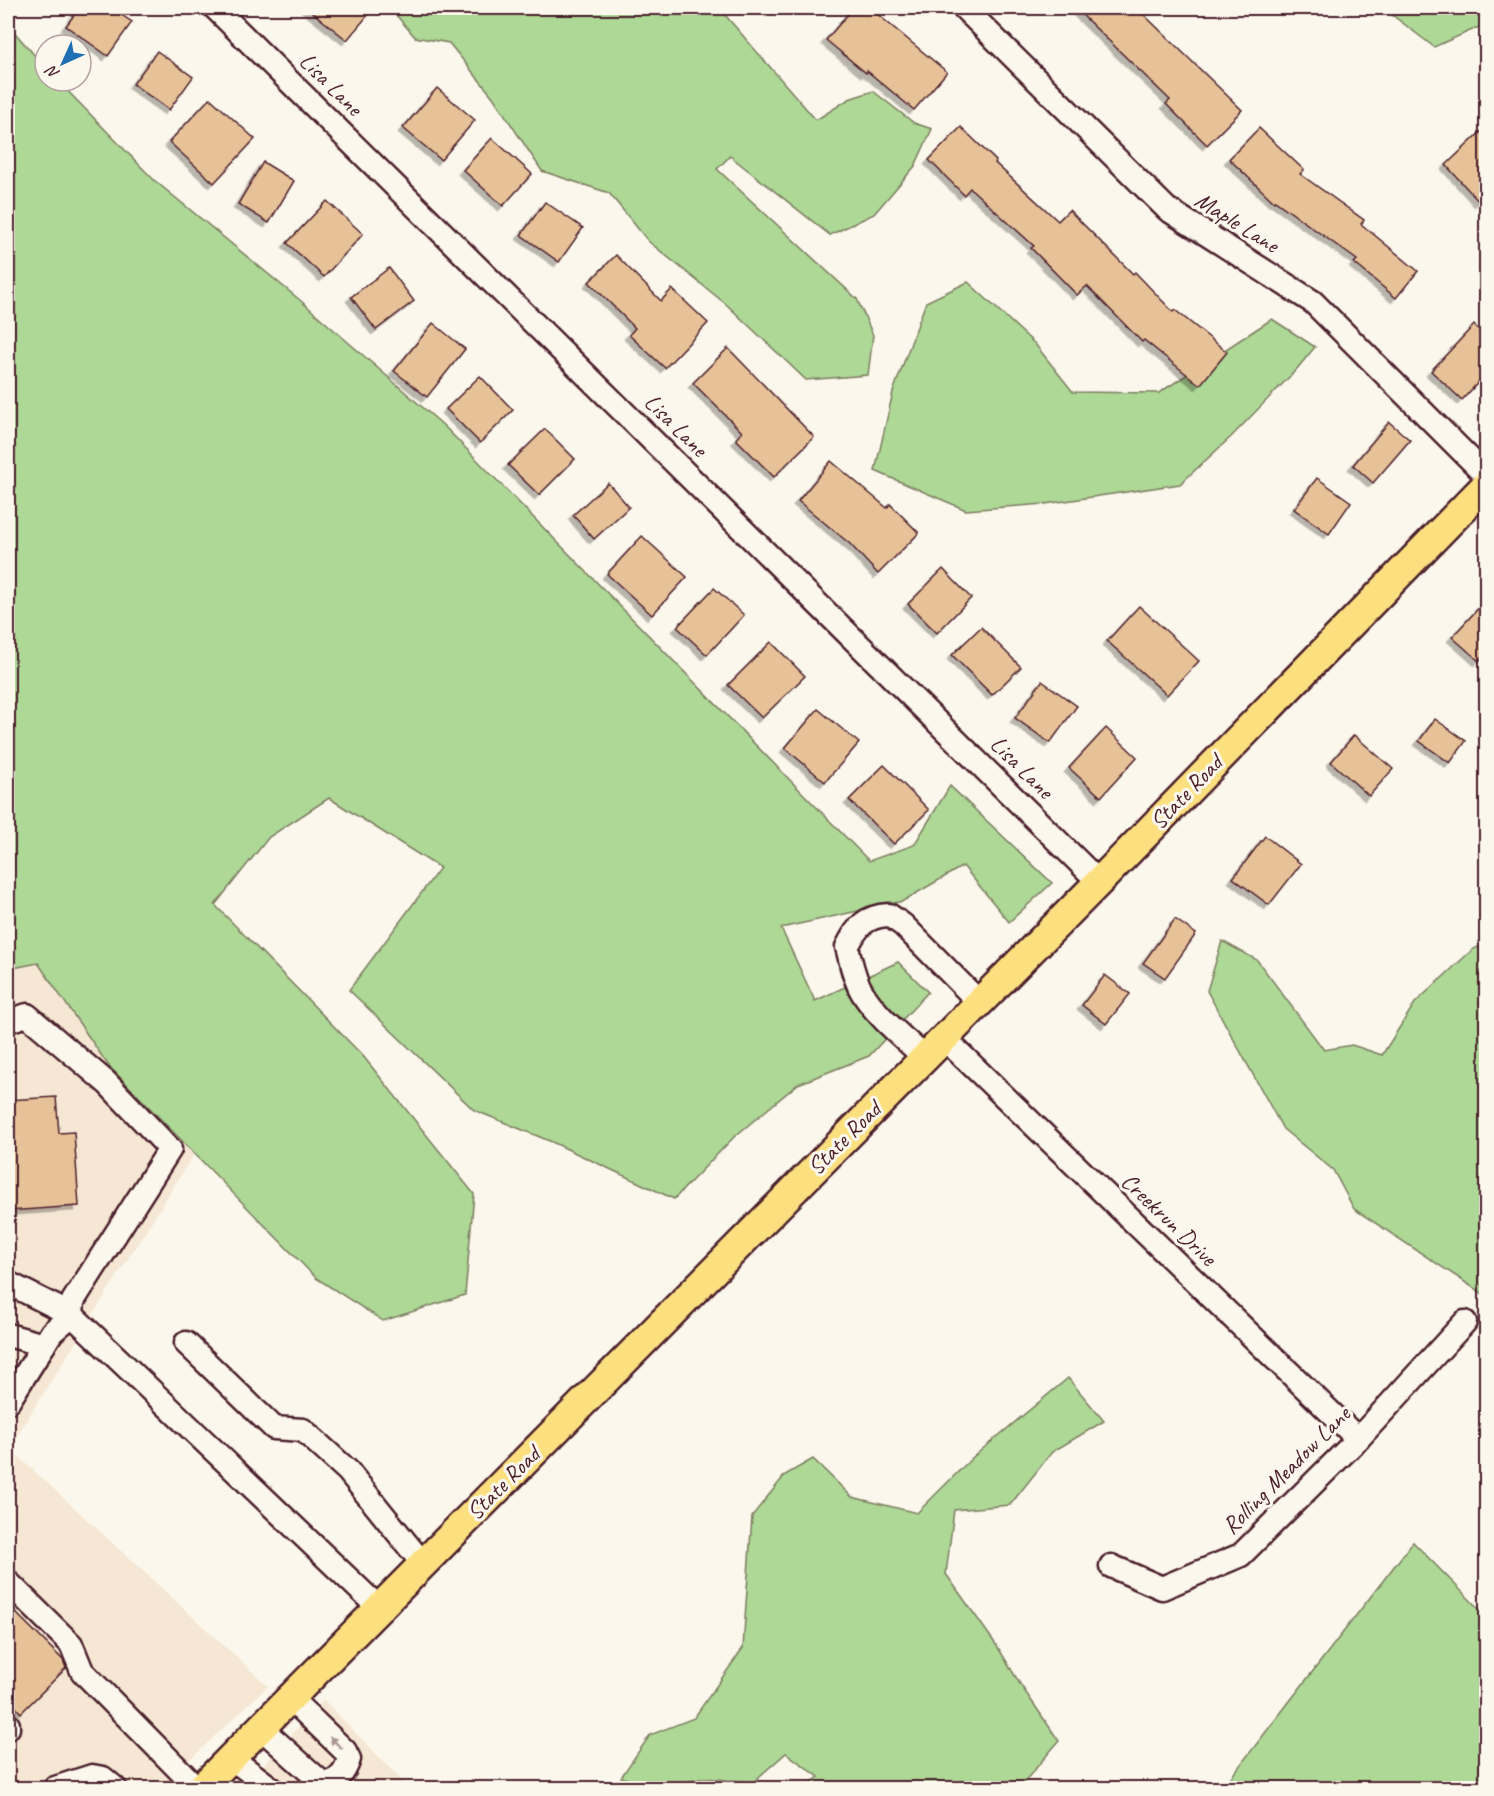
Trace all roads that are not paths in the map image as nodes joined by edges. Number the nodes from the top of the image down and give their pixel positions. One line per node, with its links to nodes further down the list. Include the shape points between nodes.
1 (215, 8): 5 (street, Lisa Lane)
2 (964, 8): 3 (street, Maple Lane, via 1167,209 1313,302)
3 (1486, 475)
4 (1486, 485): 5 (main road, State Road)
5 (1099, 882): 6 (main road, State Road)
6 (979, 1002): 8 (main road, State Road); 8 (street, Creekrun Drive, via 889,915 869,918 847,947 862,992 878,1013)
7 (8, 1021): 10 (street, via 27,1015 107,1083 170,1149 73,1301)
8 (934, 1047): 16 (street, Creekrun Drive); 17 (main road, State Road)
9 (8, 1283): 10 (street)
10 (72, 1315): 14 (street, via 52,1332); 20 (street)
11 (1465, 1322): 16 (street, Rolling Meadow Lane)
12 (8, 1335): 14 (street)
13 (186, 1343): 17 (street, via 274,1428 303,1430 348,1471)
14 (44, 1345): 15 (street)
15 (8, 1402)
16 (1358, 1438): 18 (street, Rolling Meadow Lane, via 1241,1555 1162,1588)
17 (423, 1564): 20 (main road, State Road)
18 (1111, 1566)
19 (8, 1582): 26 (street, via 71,1644 82,1671)
20 (379, 1608): 21 (main road, State Road)
21 (290, 1698): 22 (main road, State Road); 22 (street, one-way to 21, via 321,1782 336,1779 349,1759 345,1751)
22 (261, 1728): 23 (main road, State Road)
23 (231, 1758): 26 (main road, State Road); 27 (street)
24 (55, 1788): 25 (street, via 92,1776 103,1778)
25 (115, 1788)
26 (199, 1788)
27 (272, 1788)

